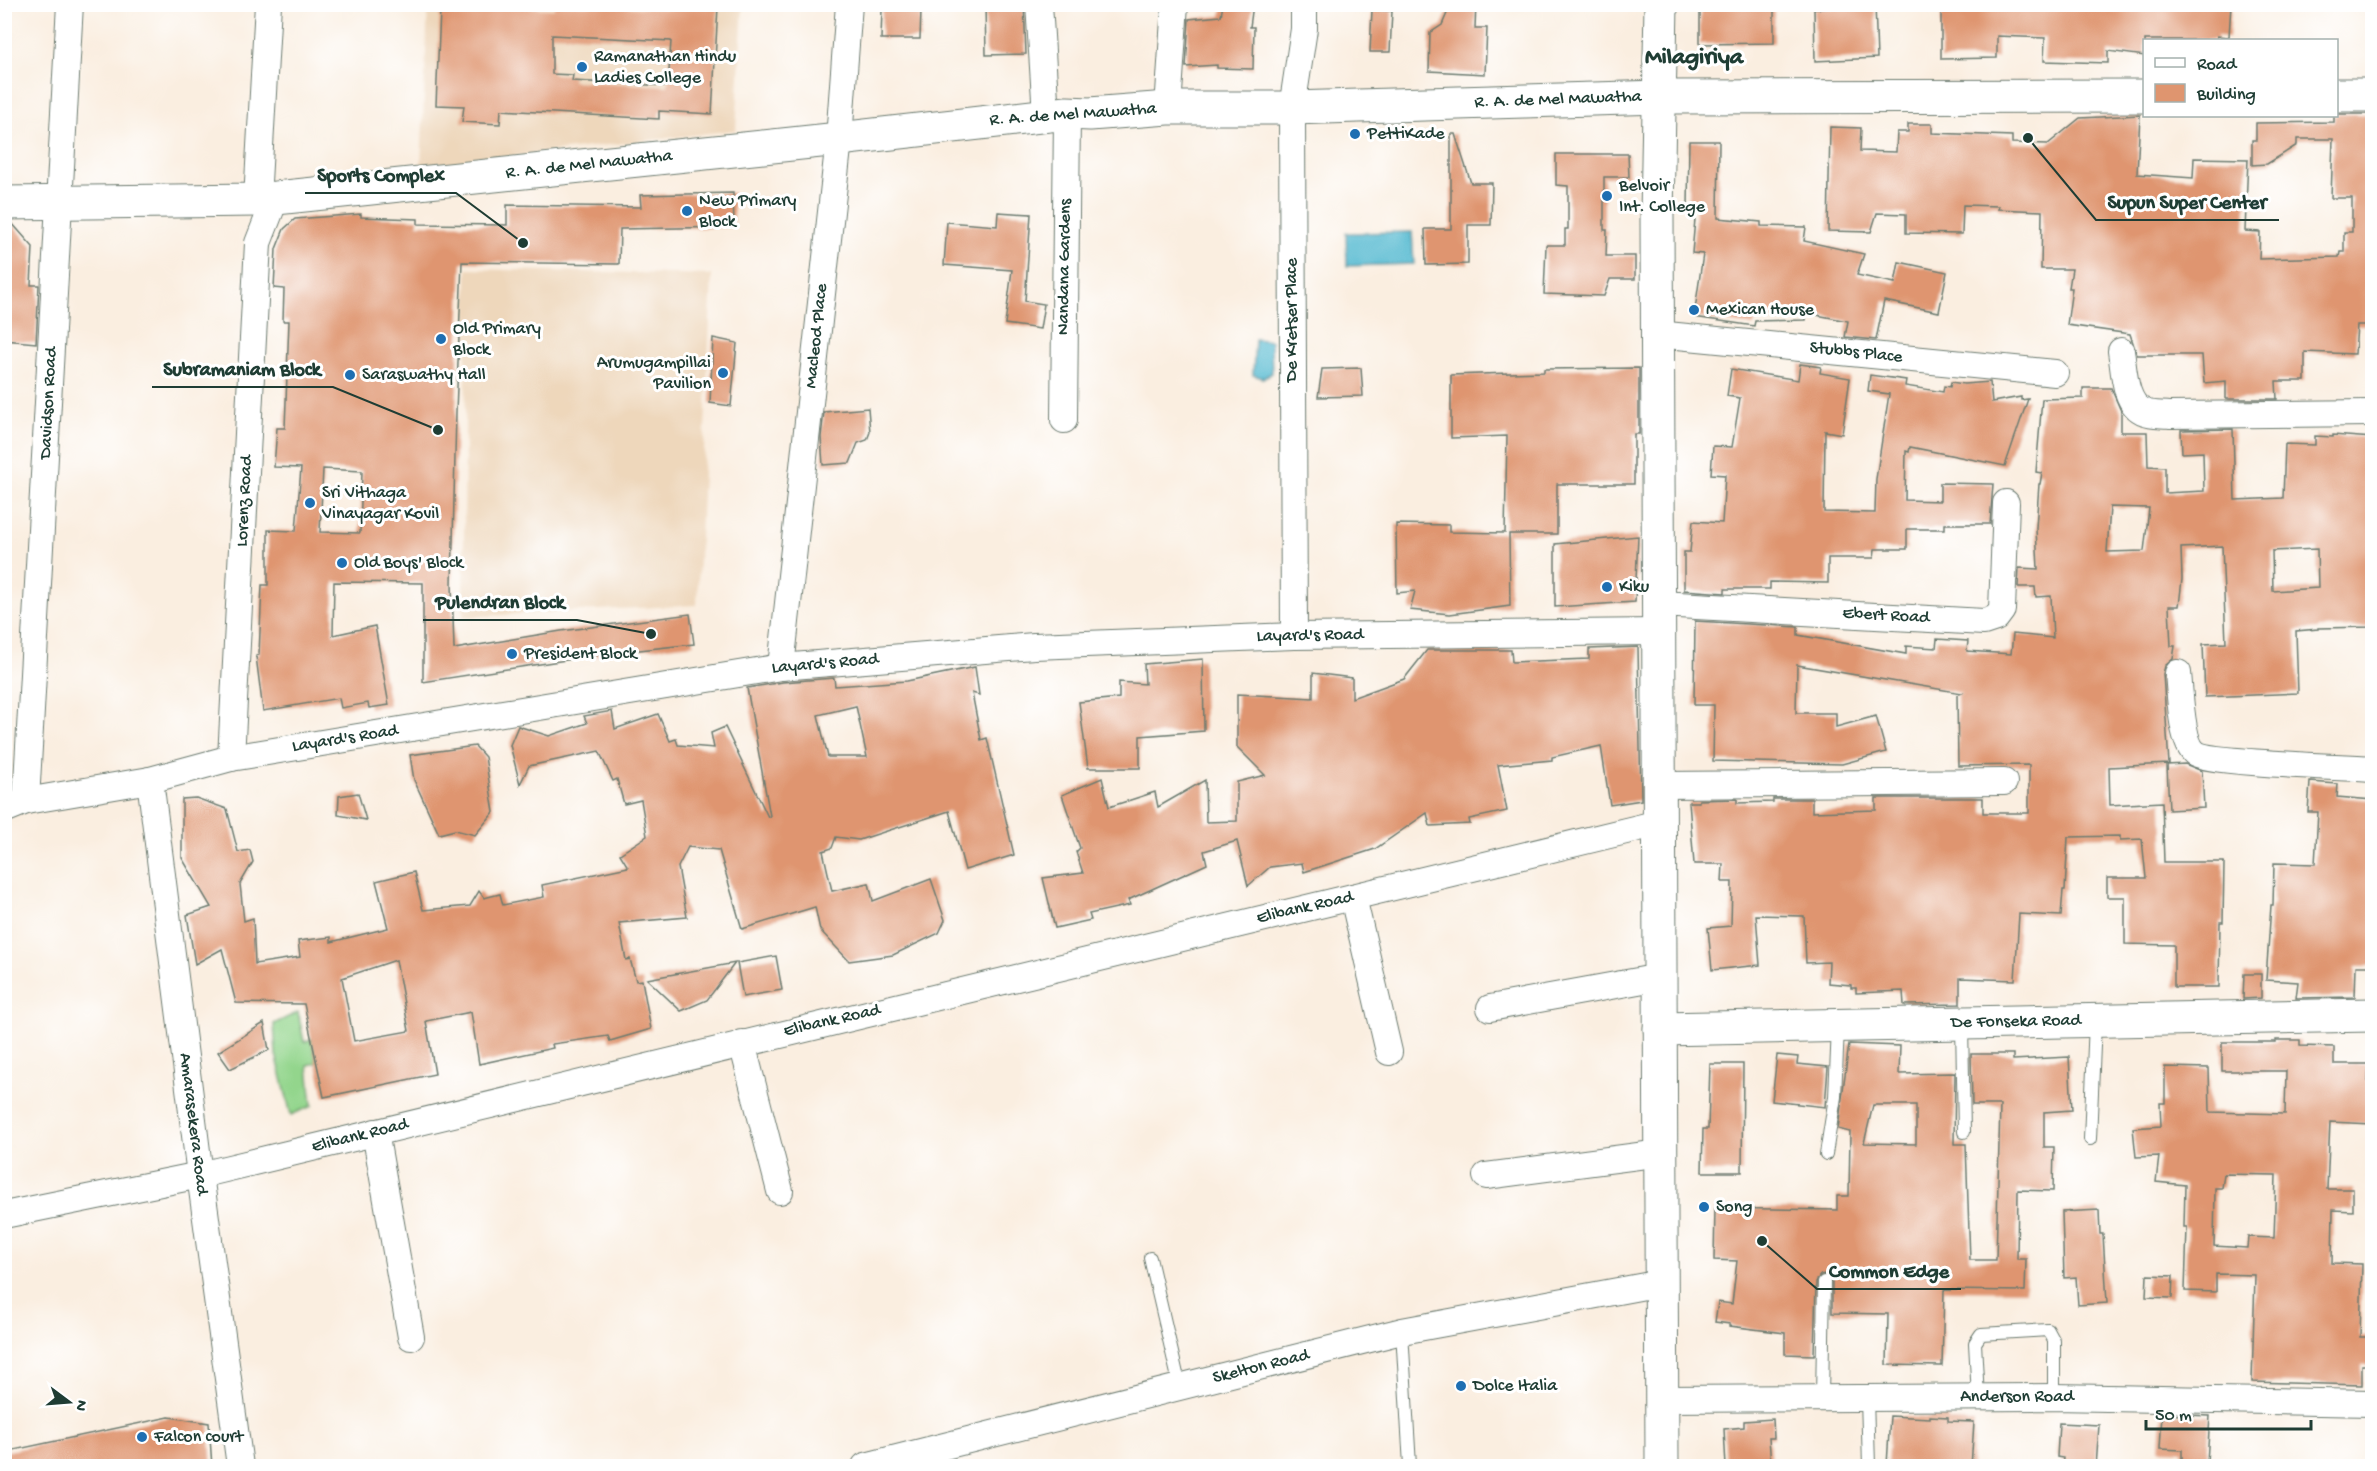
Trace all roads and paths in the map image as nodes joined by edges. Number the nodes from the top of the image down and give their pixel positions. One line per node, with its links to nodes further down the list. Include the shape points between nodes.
1 (70, 4): 18 (street, Davidson Road)
2 (268, 4): 16 (street, Lorenz Road)
3 (849, 4): 15 (street, Macleod Place)
4 (1039, 4): 14 (street, Nandana Gardens)
5 (1175, 4): 12 (street)
6 (1304, 4): 13 (street, De Kretser Place)
7 (1661, 4): 11 (main road)
8 (2338, 95): 9 (main road)
9 (2373, 95)
10 (2143, 96): 11 (main road, R. A. de Mel Mawatha)
11 (1661, 97): 13 (main road, R. A. de Mel Mawatha); 20 (main road)
12 (1168, 108): 13 (main road, R. A. de Mel Mawatha); 14 (main road, R. A. de Mel Mawatha)
13 (1292, 108): 27 (street, De Kretser Place)
14 (1056, 114): 15 (main road, R. A. de Mel Mawatha); 24 (street, Nandana Gardens)
15 (839, 139): 16 (main road, R. A. de Mel Mawatha); 28 (street, Macleod Place)
16 (256, 199): 18 (main road, R. A. de Mel Mawatha); 19 (street, Lorenz Road); 19 (street)
17 (4, 203): 18 (main road, R. A. de Mel Mawatha)
18 (59, 203): 35 (street, Davidson Road)
19 (258, 243): 30 (street, Lorenz Road)
20 (1657, 334): 22 (street, Stubbs Place); 26 (main road)
21 (2121, 351): 23 (street, via 2129,394 2144,412)
22 (2055, 373)
23 (2373, 412)
24 (1064, 420)
25 (2006, 504): 26 (street, Ebert Road, via 2002,610 1996,618 1984,622)
26 (1659, 618): 27 (street, Layard's Road); 34 (main road)
27 (1294, 636): 28 (street, Layard's Road, via 1034,646)
28 (781, 667): 30 (street, Layard's Road)
29 (2178, 673): 31 (street, via 2188,742 2195,753 2267,763)
30 (231, 758): 32 (street, Layard's Road)
31 (2373, 769)
32 (150, 780): 35 (street, Layard's Road); 52 (street, Amarasekera Road)
33 (2004, 782): 34 (street)
34 (1659, 785): 36 (main road)
35 (15, 806)
36 (1659, 823): 37 (street, Elibank Road); 38 (main road)
37 (1353, 897): 45 (street, Elibank Road); 46 (street)
38 (1660, 977): 39 (street); 44 (main road)
39 (1490, 1008)
40 (2373, 1016): 41 (main road, De Fonseka Road)
41 (2095, 1021): 42 (main road, De Fonseka Road); 49 (lane)
42 (1962, 1023): 43 (main road, De Fonseka Road); 48 (lane)
43 (1838, 1025): 44 (main road, De Fonseka Road); 51 (lane)
44 (1660, 1029): 50 (main road)
45 (742, 1043): 47 (street, Elibank Road); 54 (street)
46 (1389, 1052)
47 (375, 1132): 52 (street, Elibank Road); 60 (street)
48 (1964, 1132)
49 (2090, 1138)
50 (1661, 1153): 53 (street); 58 (main road)
51 (1826, 1154)
52 (200, 1174): 55 (street, Elibank Road); 68 (street, Amarasekera Road)
53 (1486, 1176)
54 (780, 1191)
55 (4, 1215)
56 (1150, 1258): 61 (lane)
57 (1824, 1282): 64 (lane)
58 (1661, 1284): 59 (street, Skelton Road); 66 (main road)
59 (1402, 1331): 61 (street, Skelton Road); 70 (lane)
60 (411, 1337)
61 (1180, 1387): 69 (street, Skelton Road)
62 (1978, 1397): 63 (street, Anderson Road); 63 (lane, via 1975,1343 1981,1334 2048,1330 2054,1341); 65 (street, Anderson Road)
63 (2054, 1397): 67 (street, Anderson Road)
64 (1822, 1398): 65 (street, Anderson Road); 66 (street, Anderson Road)
65 (1867, 1398): 72 (lane)
66 (1661, 1399): 71 (main road)
67 (2373, 1403)
68 (240, 1467)
69 (865, 1467)
70 (1410, 1467)
71 (1662, 1467)
72 (1869, 1467)

